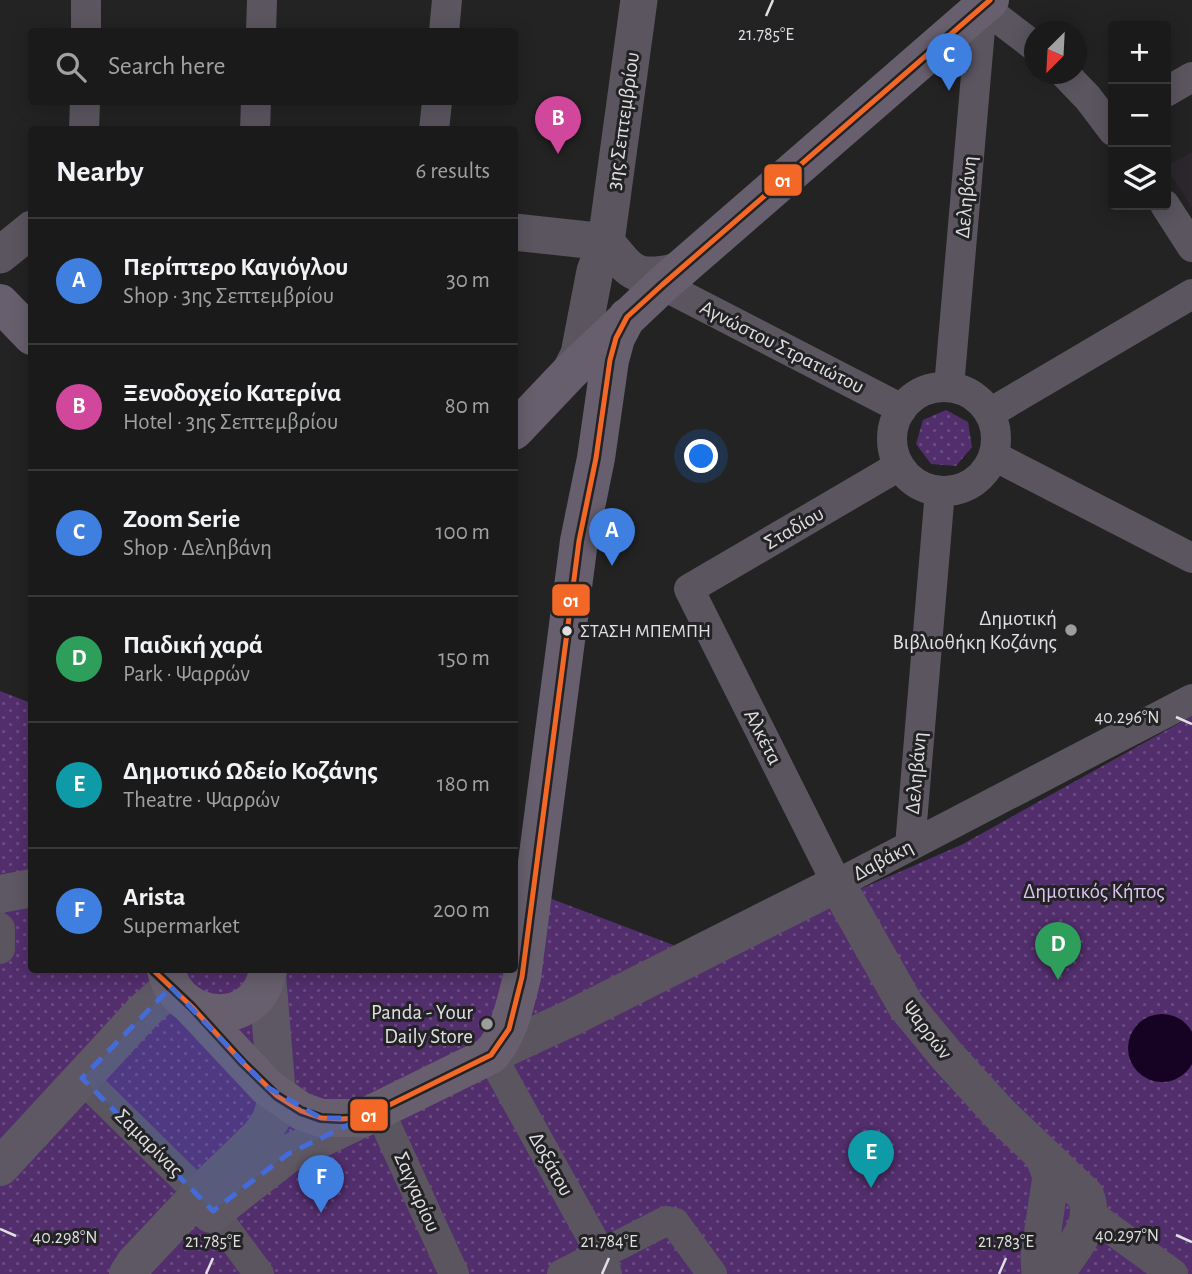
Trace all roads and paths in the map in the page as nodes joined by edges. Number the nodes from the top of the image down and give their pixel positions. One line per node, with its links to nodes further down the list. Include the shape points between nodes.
1 (86, 0): 6 (street)
2 (262, 0): 7 (street)
3 (447, 0): 8 (street)
4 (639, 0): 23 (street, 3ης Σεπτεμβρίου)
5 (981, 2): 9 (street); 26 (main road); 33 (street, Δεληβάνη)
6 (86, 28)
7 (261, 28)
8 (444, 28)
9 (1024, 38)
10 (1192, 77): 12 (street)
11 (1075, 84): 16 (street)
12 (1171, 89)
13 (85, 105): 17 (street)
14 (256, 105): 18 (street)
15 (437, 105): 19 (street)
16 (1108, 121)
17 (84, 126)
18 (255, 126)
19 (435, 126)
20 (1168, 210): 24 (street)
21 (28, 232): 25 (street)
22 (518, 232): 23 (street)
23 (606, 242): 26 (street, via 627,269); 31 (street, 3ης Σεπτεμβρίου, via 609,284); 32 (street, 3ης Σεπτεμβρίου, via 595,271 579,354)
24 (1192, 247)
25 (0, 255)
26 (670, 278): 29 (main road); 35 (street, Αγνώστου Στρατιώτου)
27 (1192, 294): 36 (street)
28 (0, 303): 30 (main road)
29 (627, 317): 31 (main road); 42 (main road, 3ης Σεπτεμβρίου, via 610,360)
30 (23, 336)
31 (598, 344): 32 (main road); 37 (main road, 3ης Σεπτεμβρίου)
32 (570, 372): 34 (main road)
33 (949, 387): 35 (street, via 928,390); 36 (street, via 972,395)
34 (540, 402): 37 (main road, via 568,397); 38 (main road)
35 (902, 409): 40 (street, via 892,443)
36 (990, 413): 39 (street, via 997,442)
37 (584, 414): 42 (main road, 3ης Σεπτεμβρίου)
38 (518, 427)
39 (994, 456): 41 (street, via 973,483); 43 (street)
40 (900, 466): 41 (street, via 921,486); 44 (street, Σταδίου)
41 (940, 491): 46 (street, Δεληβάνη)
42 (579, 541): 54 (main road, 3ης Σεπτεμβρίου)
43 (1192, 558)
44 (689, 589): 47 (street, Αλκέτα)
45 (1192, 699): 46 (street, Δαβάκη)
46 (910, 846): 47 (street, Δαβάκη)
47 (837, 884): 56 (street, Δαβάκη); 61 (street, Ψαρρών, via 906,1006)
48 (28, 889): 49 (main road)
49 (0, 894)
50 (0, 929): 51 (street)
51 (0, 949)
52 (268, 973): 55 (main road, via 259,992 246,1005 220,1014 201,1011)
53 (268, 973): 59 (main road)
54 (522, 976): 56 (street, via 540,1011 549,1017); 57 (main road, 3ης Σεπτεμβρίου, via 509,1029)
55 (171, 983): 58 (main road); 59 (main road)
56 (571, 1018): 57 (street, Δαβάκη)
57 (491, 1055): 60 (main road); 65 (street, Δοξάτου)
58 (82, 1078): 62 (main road); 63 (street, Σαμαρίνας)
59 (277, 1096): 60 (main road, via 321,1118); 63 (main road, via 266,1128)
60 (371, 1114): 63 (main road, via 288,1154); 69 (street, Σαγγαρίου)
61 (1043, 1156): 64 (street, Ψαρρών, via 1086,1196); 72 (street, via 1051,1176)
62 (0, 1167)
63 (207, 1202): 66 (main road, via 135,1262); 67 (main road); 68 (street, Σαμαρίνας)
64 (1090, 1214): 73 (street); 74 (street)
65 (604, 1264): 70 (street); 71 (street, via 666,1221 675,1223)
66 (128, 1274)
67 (140, 1274)
68 (259, 1274)
69 (454, 1274)
70 (562, 1274)
71 (712, 1274)
72 (1040, 1274)
73 (1056, 1274)
74 (1173, 1274)

